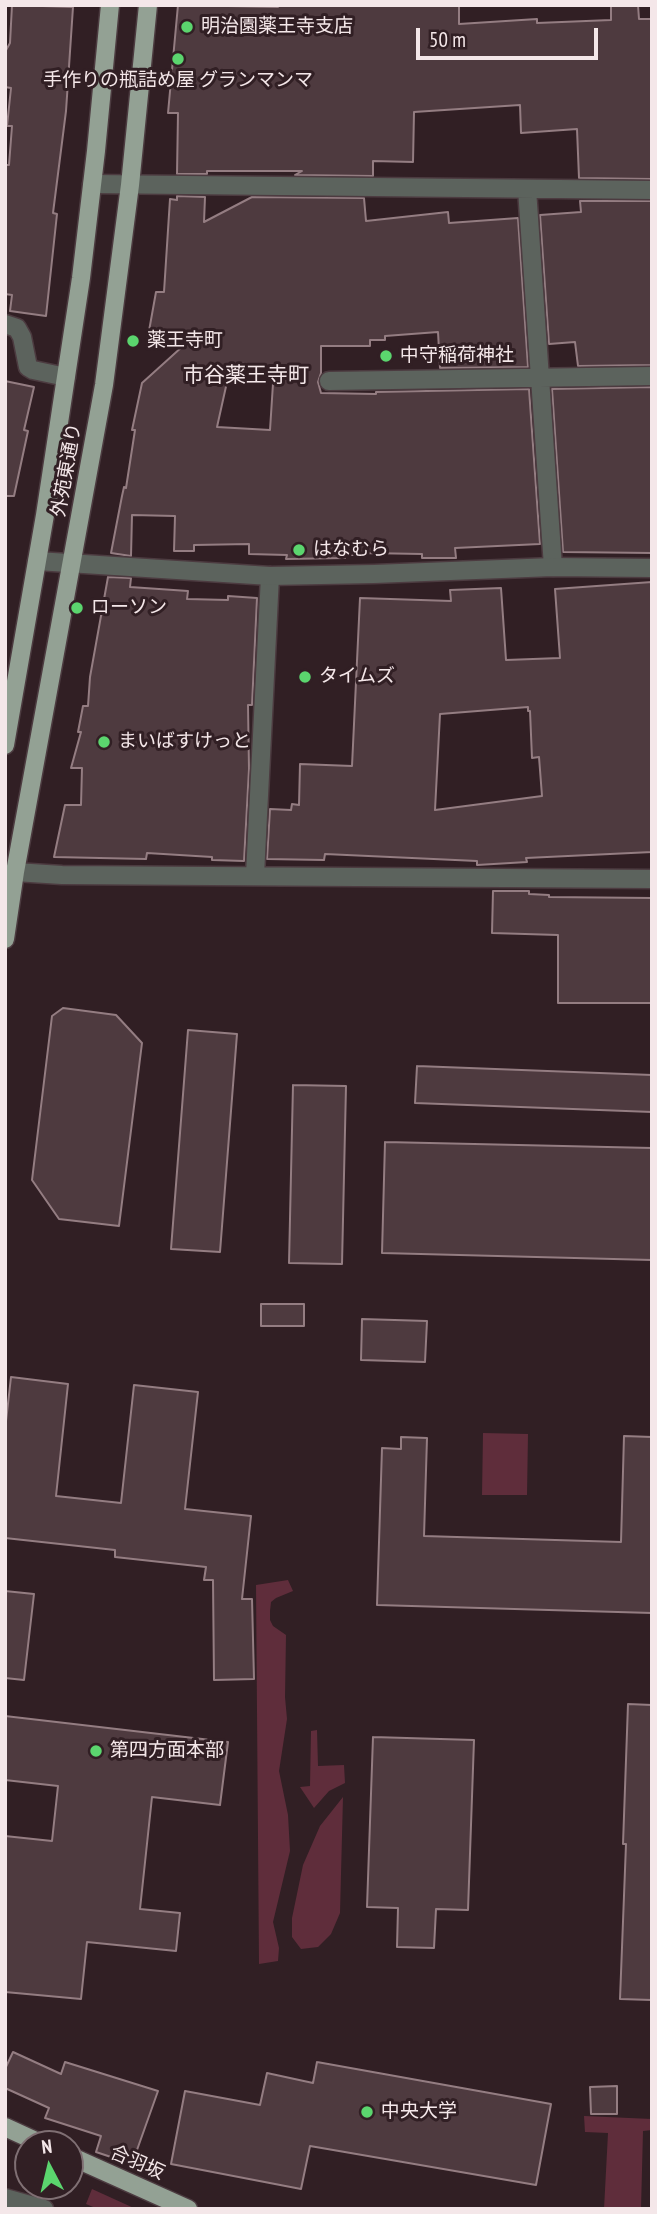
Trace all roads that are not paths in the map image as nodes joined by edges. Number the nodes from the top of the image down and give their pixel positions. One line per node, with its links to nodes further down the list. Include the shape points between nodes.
1 (110, 5): 3 (main road, 外苑東通り)
2 (148, 5): 4 (main road, 外苑東通り)
3 (92, 184): 4 (street); 9 (main road, 外苑東通り)
4 (130, 185): 5 (street); 13 (main road, 外苑東通り, via 104,385)
5 (527, 189): 6 (street); 10 (street)
6 (652, 190)
7 (5, 324): 9 (street, via 17,328 22,337 28,367)
8 (652, 376): 10 (street)
9 (66, 377): 12 (main road, 外苑東通り)
10 (540, 378): 11 (street); 14 (street)
11 (329, 381)
12 (37, 561): 13 (street); 17 (main road, 外苑東通り)
13 (72, 564): 16 (street); 19 (main road, 外苑東通り)
14 (552, 567): 15 (street); 16 (street)
15 (652, 568)
16 (270, 576): 20 (street)
17 (12, 665): 18 (main road, 外苑東通り)
18 (5, 745)
19 (15, 872): 20 (street); 22 (main road, 外苑東通り)
20 (255, 875): 21 (street)
21 (652, 879)
22 (5, 939)
23 (84, 2162): 26 (main road, 合羽坂)
24 (5, 2198): 25 (street)
25 (44, 2209)
26 (188, 2209)

